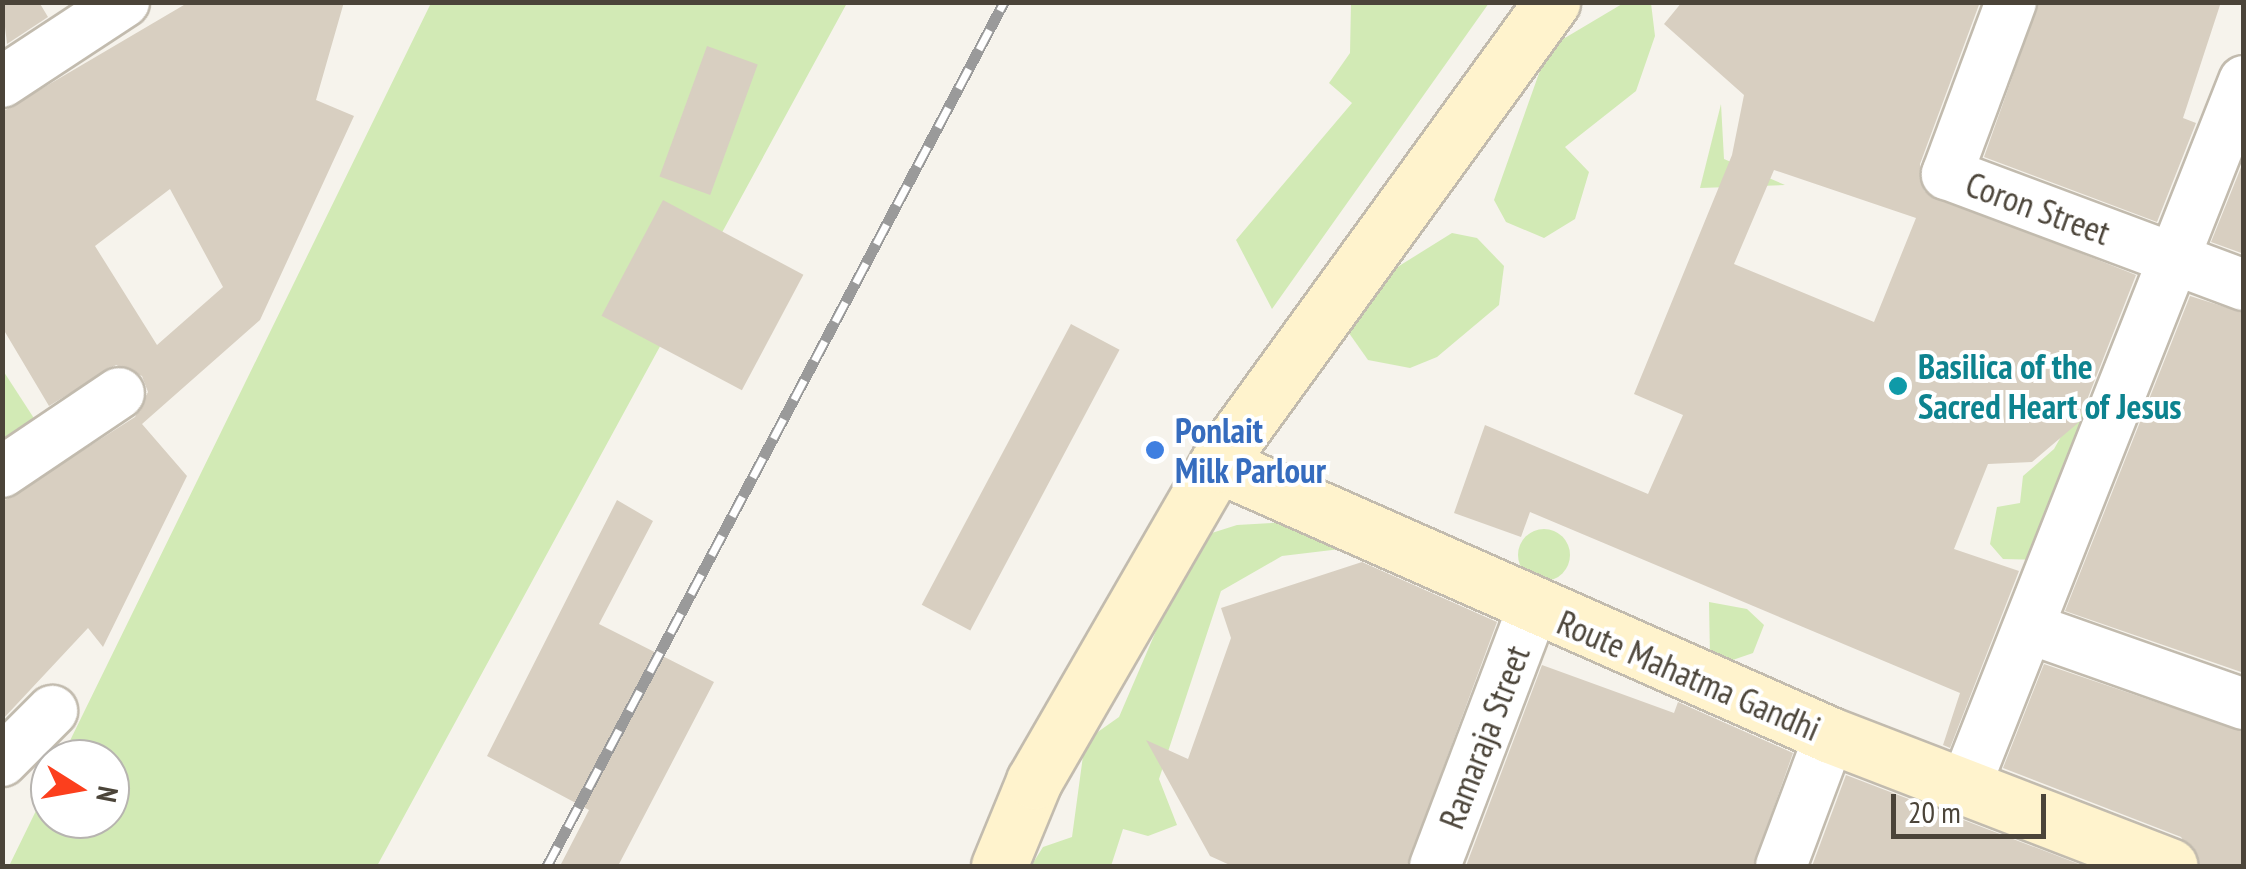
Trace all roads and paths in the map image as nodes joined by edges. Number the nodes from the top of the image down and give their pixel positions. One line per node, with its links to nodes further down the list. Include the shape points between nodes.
1 (124, 2): 5 (street)
2 (1552, 2): 9 (main road)
3 (2011, 2): 6 (street, Coron Street, via 1948,174)
4 (2244, 81): 6 (street)
5 (2, 82)
6 (2173, 258): 7 (street, Coron Street); 12 (street)
7 (2244, 285)
8 (119, 393): 10 (street)
9 (1217, 464): 11 (main road, Route Mahatma Gandhi); 19 (main road, via 1034,781)
10 (2, 472)
11 (1533, 608): 15 (main road, Route Mahatma Gandhi); 20 (street, Ramaraja Street)
12 (2032, 629): 13 (street); 17 (street)
13 (2244, 704)
14 (52, 710): 16 (street)
15 (1830, 735): 17 (main road, Route Mahatma Gandhi); 21 (street)
16 (2, 760)
17 (1966, 784): 18 (main road, Route Mahatma Gandhi)
18 (2140, 861)
19 (999, 866)
20 (1435, 866)
21 (1781, 866)

